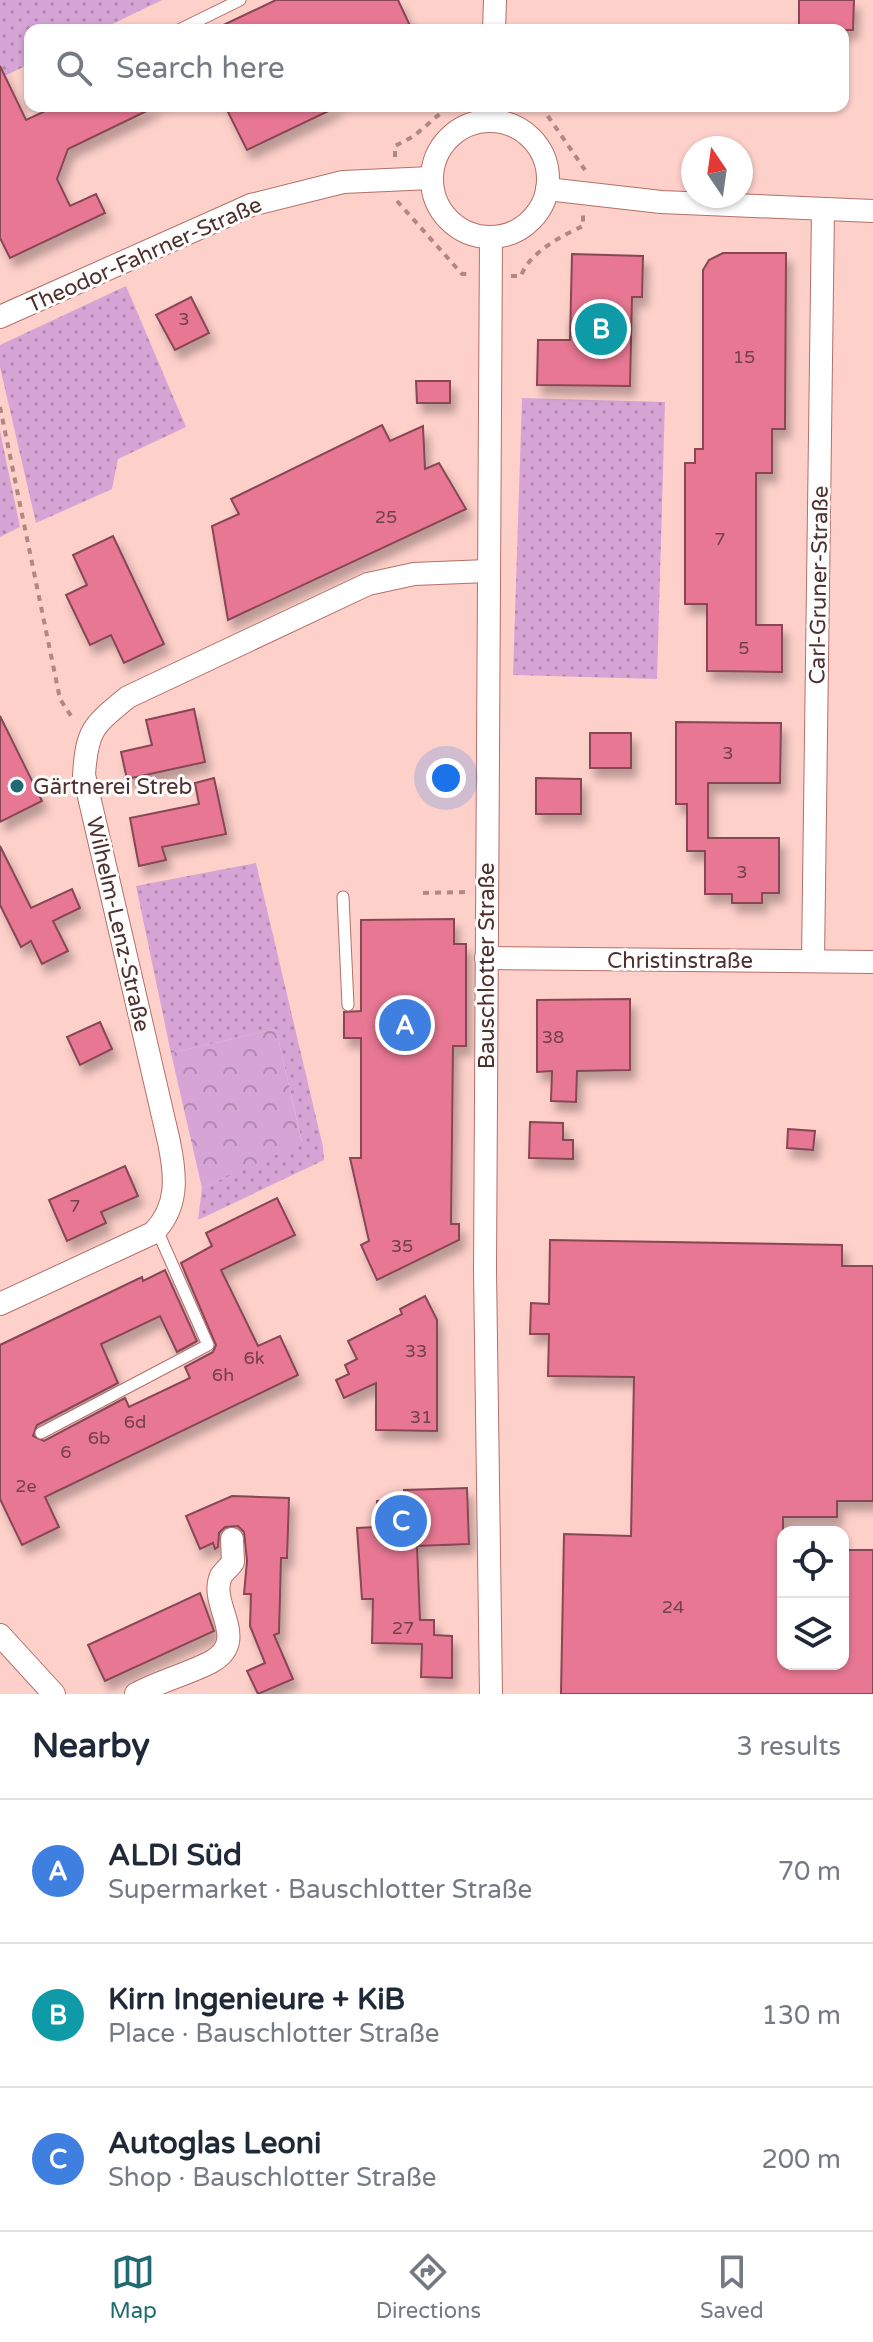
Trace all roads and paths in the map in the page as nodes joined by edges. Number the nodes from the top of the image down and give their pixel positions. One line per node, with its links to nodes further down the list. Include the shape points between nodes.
1 (240, 0): 3 (lane)
2 (495, 0): 4 (street)
3 (191, 24)
4 (494, 24)
5 (442, 112): 9 (path, via 395,146)
6 (545, 112): 11 (path, via 587,173)
7 (492, 113): 8 (street, via 447,139); 10 (street, via 535,142 546,163)
8 (431, 178): 9 (street, Theodor-Fahrner-Straße); 14 (street, via 433,197 448,221 472,235)
9 (396, 179): 15 (path, via 397,204 462,274); 16 (street, Theodor-Fahrner-Straße, via 343,182 251,205)
10 (547, 189): 11 (street); 14 (street, via 526,226)
11 (585, 195): 12 (street); 15 (path, via 583,226 525,265 521,276)
12 (823, 210): 13 (street); 24 (street, Carl-Gruner-Straße)
13 (873, 211)
14 (491, 238): 15 (street, Bauschlotter Straße)
15 (492, 275): 18 (street, Bauschlotter Straße)
16 (0, 317)
17 (0, 407): 19 (path, via 60,699)
18 (487, 571): 19 (street, via 414,574 368,584 128,697 104,716); 20 (street, Bauschlotter Straße)
19 (87, 740): 27 (street, Wilhelm-Lenz-Straße, via 84,775 173,1162 174,1197)
20 (487, 891): 21 (path); 23 (street, Bauschlotter Straße)
21 (423, 893)
22 (343, 897): 26 (lane)
23 (486, 958): 24 (street, Christinstraße); 34 (street, Bauschlotter Straße)
24 (813, 961): 25 (street, Christinstraße)
25 (873, 962)
26 (348, 1005)
27 (157, 1230): 28 (street); 29 (lane, via 208,1345)
28 (0, 1304)
29 (41, 1433)
30 (232, 1539): 33 (street, via 233,1562 222,1575 219,1592 229,1627 226,1646 211,1662)
31 (0, 1635): 32 (street)
32 (54, 1694)
33 (136, 1694)
34 (491, 1694)

